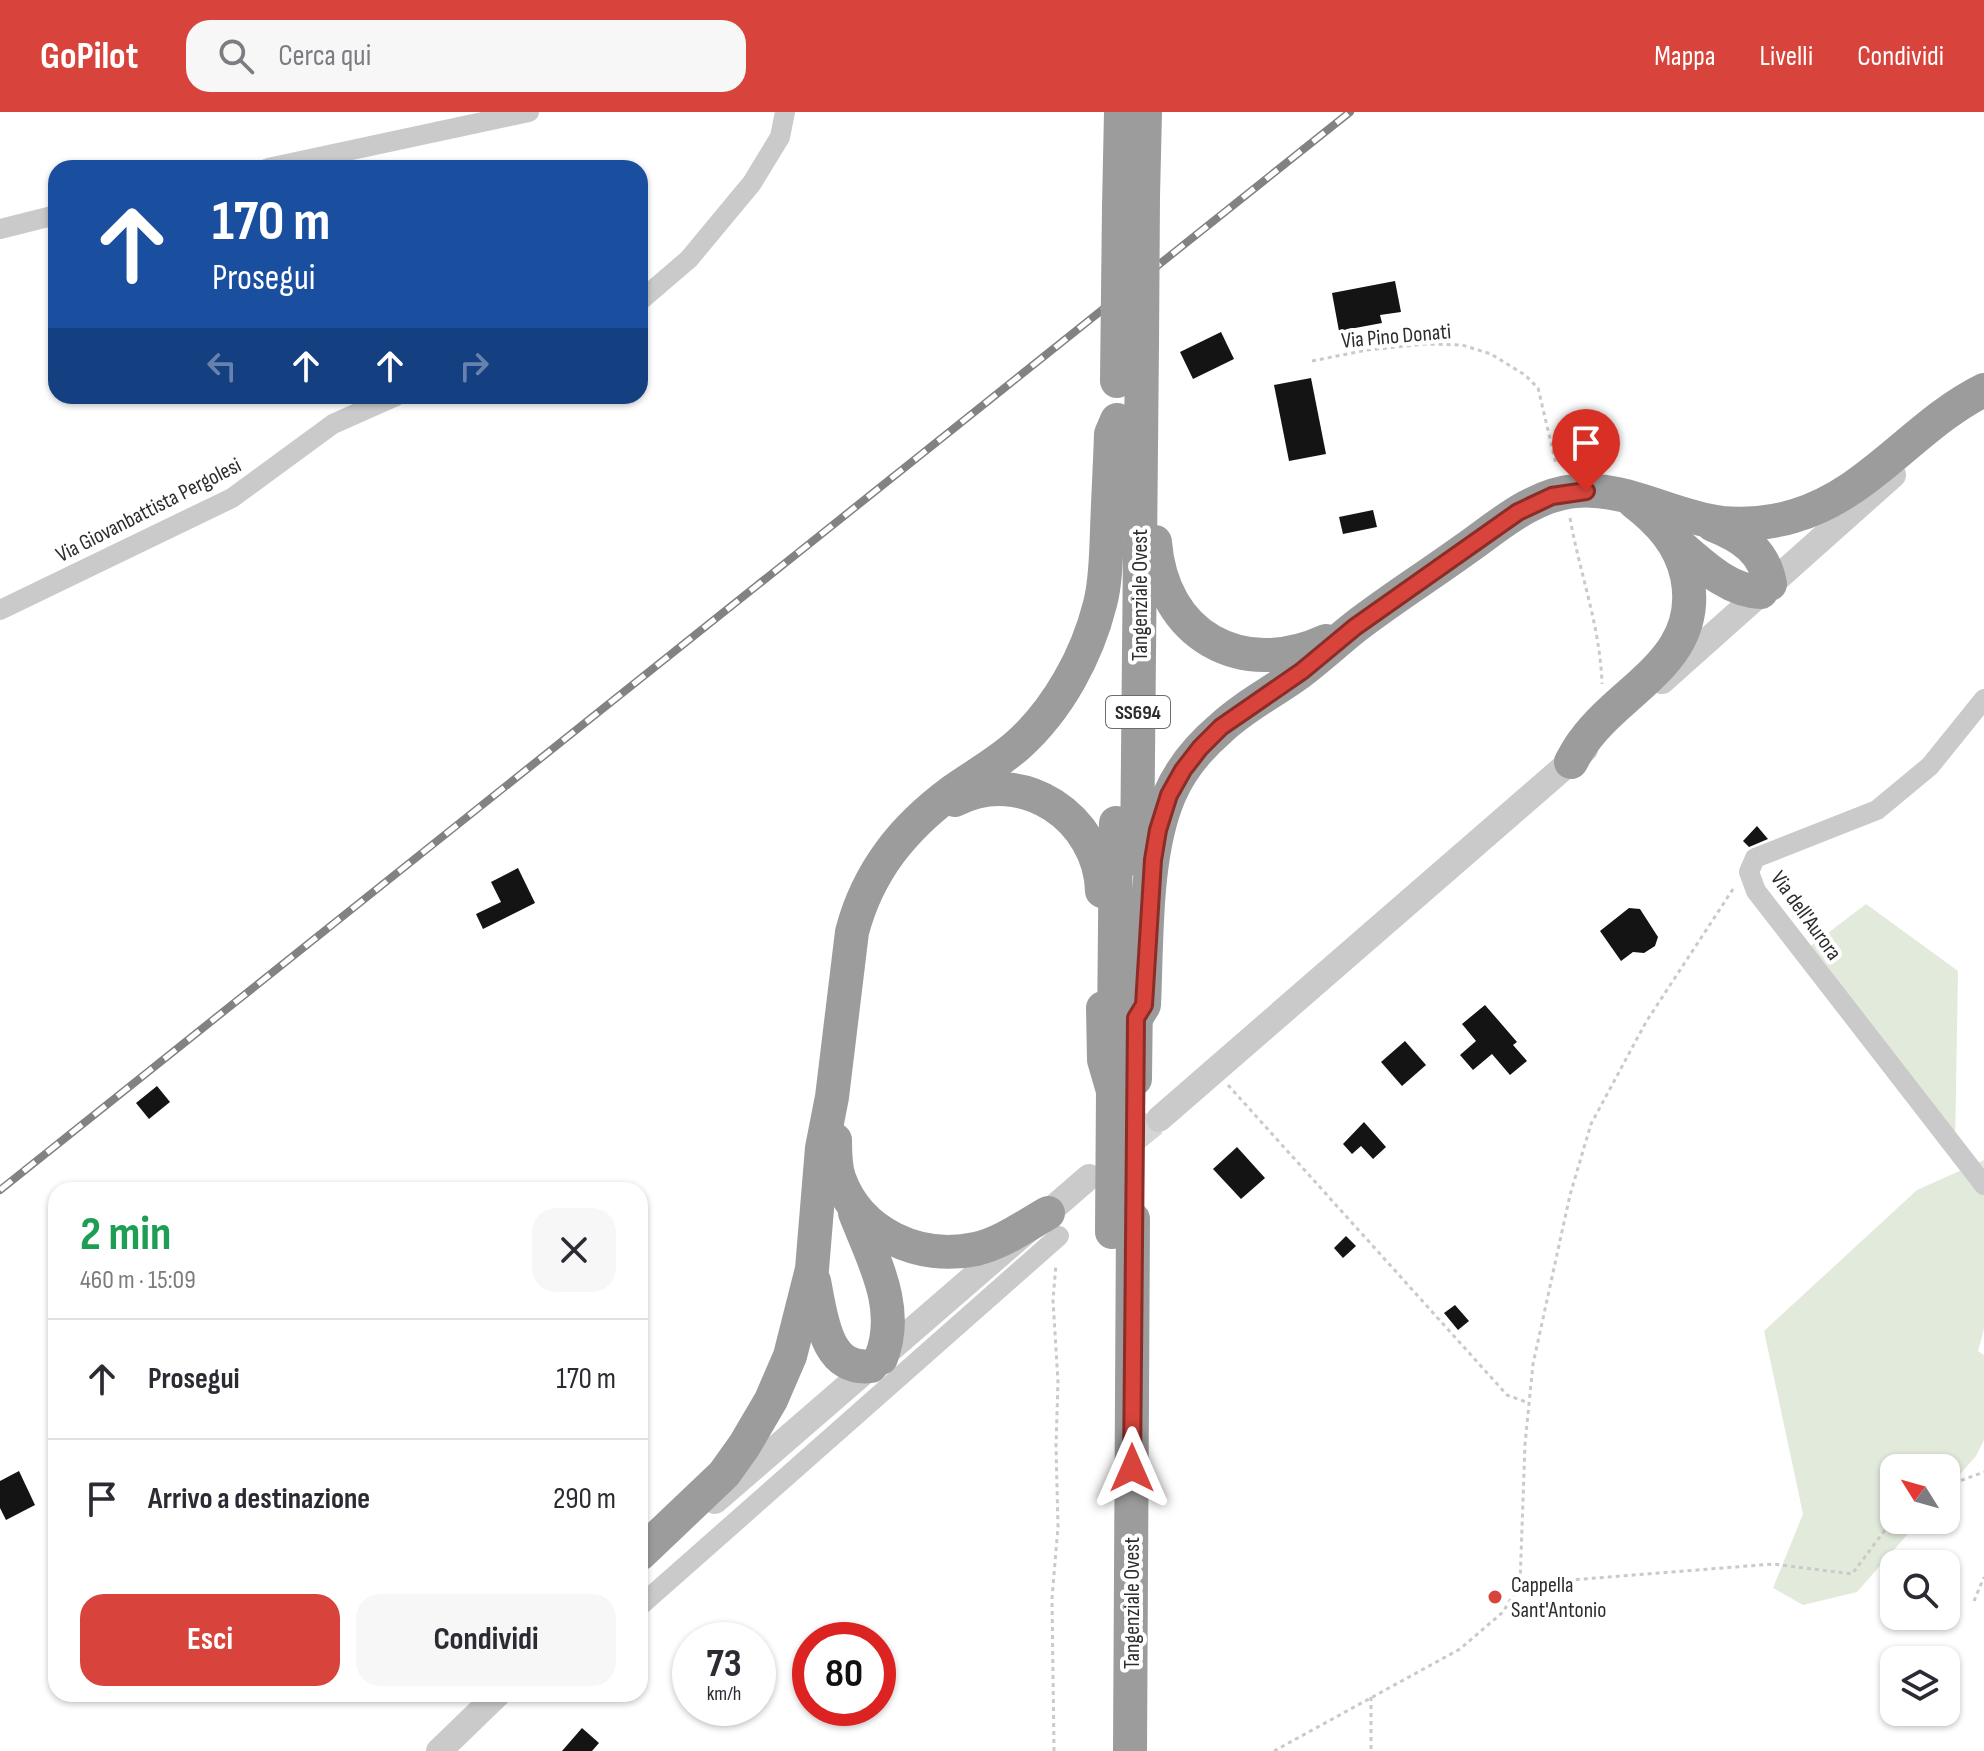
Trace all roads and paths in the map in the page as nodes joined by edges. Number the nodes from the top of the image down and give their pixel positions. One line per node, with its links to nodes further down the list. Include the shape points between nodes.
1 (529, 112): 5 (street)
2 (785, 112): 9 (street, via 780,137 752,183 689,259)
3 (1121, 112): 6 (highway, Tangenziale Ovest / SS694)
4 (1145, 112): 6 (highway, Tangenziale Ovest / SS694)
5 (305, 160)
6 (1131, 201): 11 (highway, Tangenziale Ovest / SS694, bridge); 11 (highway, Tangenziale Ovest / SS694, bridge)
7 (48, 217): 8 (street)
8 (0, 229)
9 (648, 294)
10 (1312, 361): 15 (path, Via Pino Donati, via 1426,344 1462,345 1491,354 1538,388)
11 (1133, 365): 14 (highway, Tangenziale Ovest / SS694); 20 (highway, via 1148,393 1156,559 1163,587 1179,614 1229,650 1256,655 1288,654); 26 (highway, Tangenziale Ovest / SS694)
12 (1984, 392): 17 (highway, via 1963,400 1865,480 1816,509 1756,523); 18 (street)
13 (378, 404): 19 (street, Via Giovanbattista Pergolesi, via 333,424 232,498)
14 (1117, 420): 24 (highway, via 1111,434 1101,602 1076,668 1018,745); 28 (highway, Tangenziale Ovest / SS694)
15 (1556, 464)
16 (1570, 518): 22 (path)
17 (1682, 527): 18 (highway, via 1719,577 1748,592); 18 (highway, via 1727,530 1751,545 1767,568); 20 (highway, via 1654,517 1628,496 1574,491 1533,504); 22 (highway, via 1688,618 1663,664)
18 (1766, 588): 23 (street)
19 (0, 610)
20 (1355, 627): 26 (highway, via 1221,727 1169,795 1155,845 1144,1005)
21 (1984, 699): 25 (street, Via dell'Aurora, via 1930,766 1877,810 1755,858)
22 (1610, 715): 23 (highway, via 1584,740)
23 (1571, 762): 27 (street)
24 (919, 818): 28 (highway, via 964,795 1010,789 1036,794 1080,829 1096,856 1102,885 1104,1060); 29 (highway, via 886,855 858,910)
25 (1749, 872): 32 (street, Via dell'Aurora, via 1756,891); 38 (path, via 1734,886 1646,1022 1591,1124 1567,1211)
26 (1136, 1018): 28 (highway, Tangenziale Ovest / SS694)
27 (1215, 1070): 30 (street); 38 (path, via 1507,1395)
28 (1124, 1085): 35 (highway, Tangenziale Ovest / SS694)
29 (832, 1097): 33 (highway, via 839,1176); 36 (highway, via 822,1148)
30 (1159, 1119)
31 (1089, 1177): 34 (street)
32 (1984, 1185)
33 (849, 1197): 34 (highway, via 879,1231 929,1251 976,1249); 37 (highway, via 887,1300 888,1334)
34 (1054, 1224): 37 (street); 46 (street); 51 (path)
35 (1122, 1226): 52 (highway, Tangenziale Ovest / SS694); 53 (highway, Tangenziale Ovest / SS694)
36 (812, 1269): 37 (highway, via 824,1328 840,1360 860,1368); 42 (highway, via 790,1356 744,1446 724,1474)
37 (876, 1362): 43 (street)
38 (1529, 1403): 45 (path)
39 (1984, 1472): 40 (path)
40 (1960, 1481)
41 (1882, 1534): 45 (path, via 1852,1574 1773,1564)
42 (648, 1547)
43 (648, 1559)
44 (1984, 1577): 47 (path)
45 (1520, 1584): 48 (path, via 1503,1612 1460,1649)
46 (648, 1599)
47 (1974, 1601)
48 (1371, 1697): 54 (path); 55 (path)
49 (490, 1702): 50 (street)
50 (439, 1751)
51 (1054, 1751)
52 (1107, 1751)
53 (1130, 1751)
54 (1274, 1751)
55 (1371, 1751)

